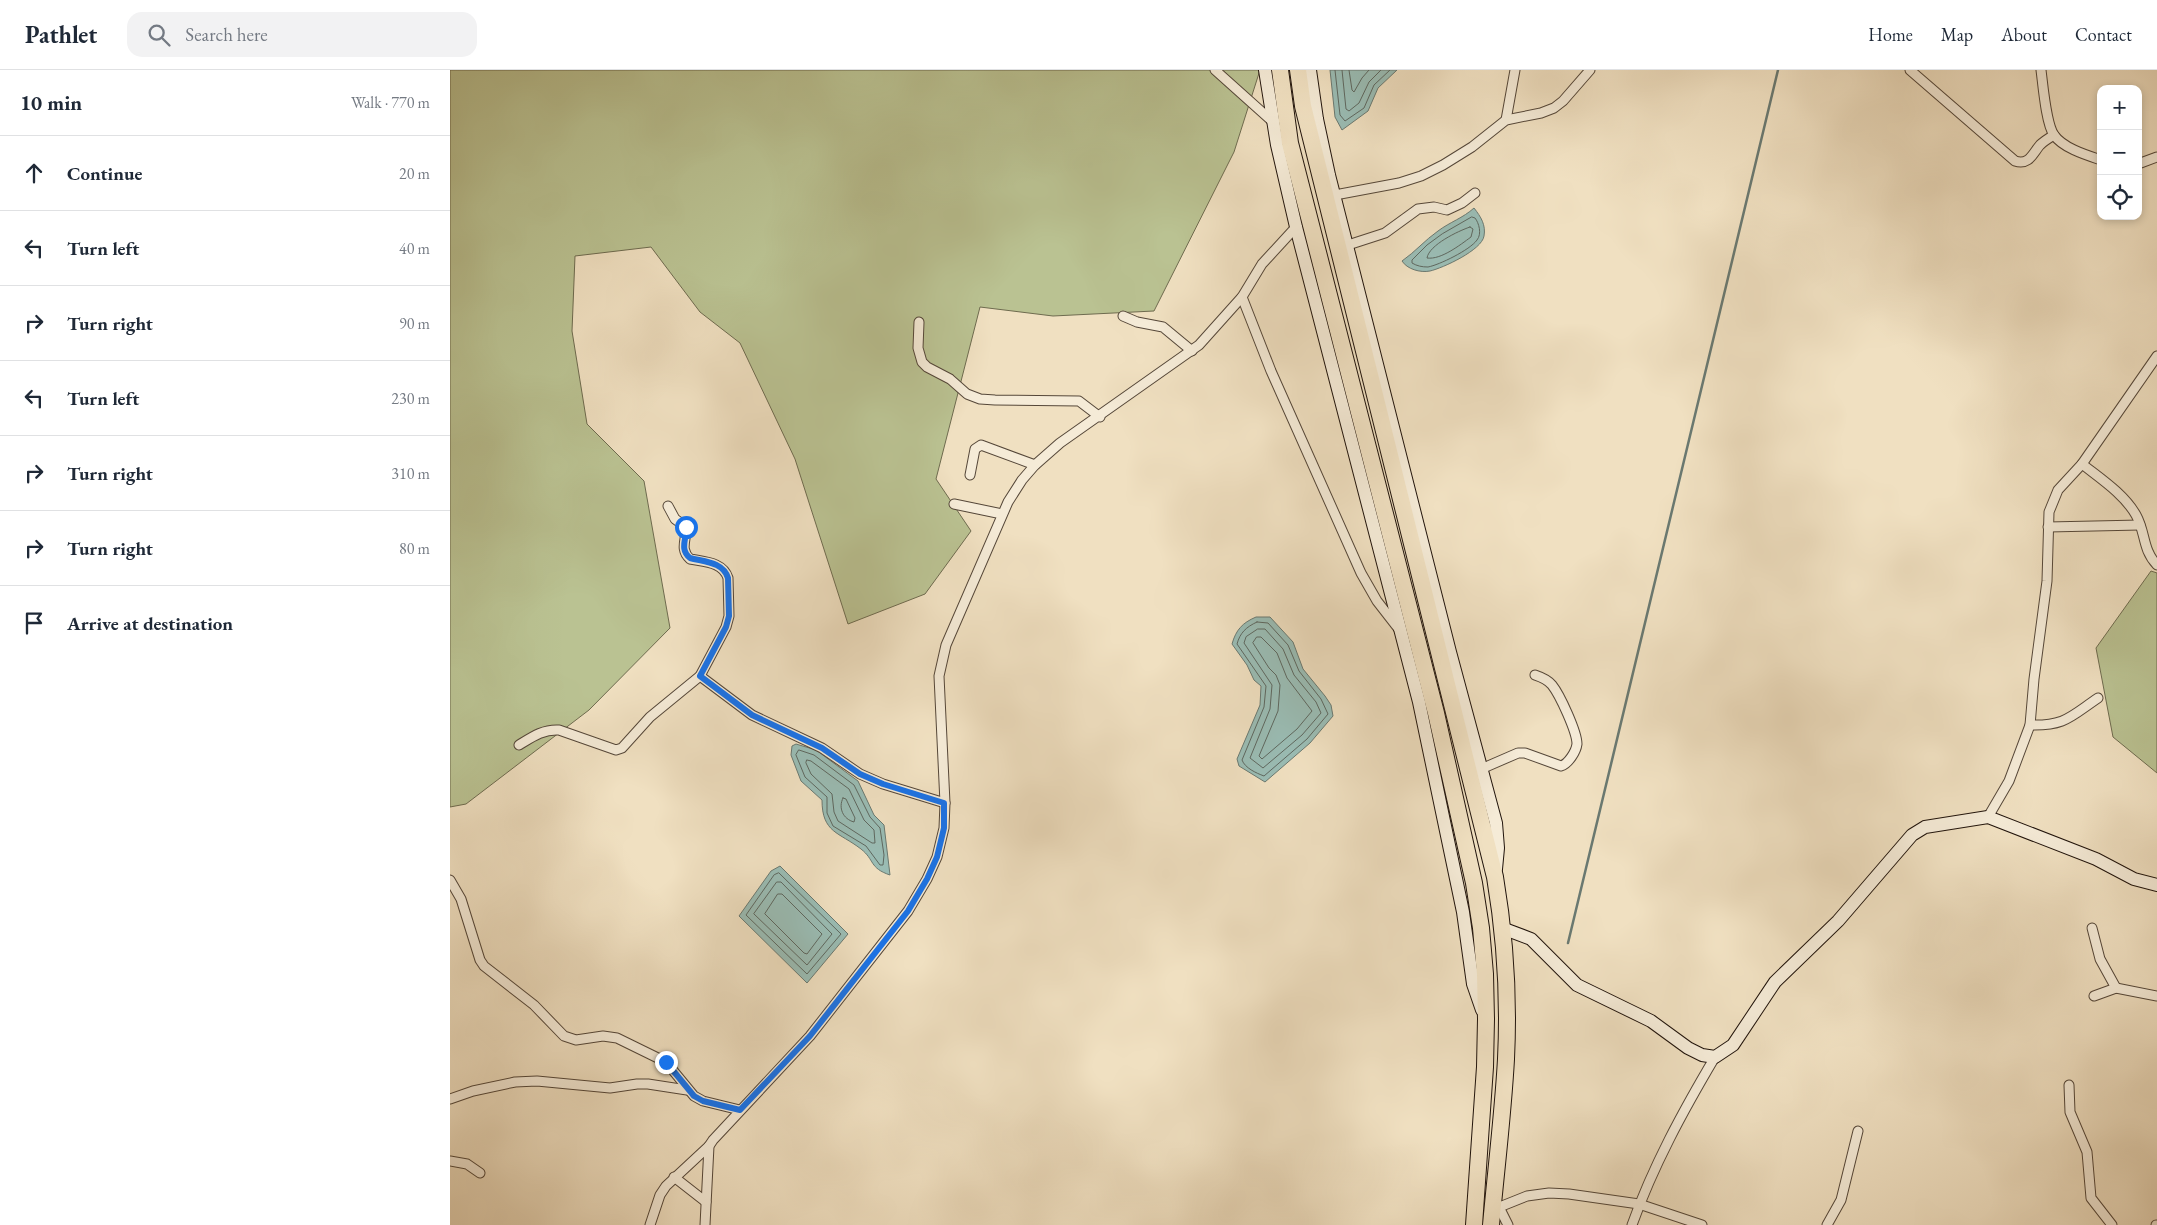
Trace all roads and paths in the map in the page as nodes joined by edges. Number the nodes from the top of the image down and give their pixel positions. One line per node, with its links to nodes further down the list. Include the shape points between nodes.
1 (1215, 70): 11 (street)
2 (1265, 70): 11 (street)
3 (1280, 70): 52 (highway, via 1290,143 1436,713 1474,883 1482,928)
4 (1298, 70): 44 (highway, via 1336,242)
5 (1310, 70): 17 (street, via 1317,119)
6 (1515, 70): 10 (street)
7 (1590, 70): 10 (street, via 1554,108)
8 (1910, 70): 12 (street, via 2015,161 2026,161)
9 (2041, 70): 12 (street)
10 (1506, 120): 17 (street, via 1472,147 1421,176)
11 (1273, 122): 18 (street)
12 (2054, 136): 14 (street, via 2071,148)
13 (2157, 157): 15 (street)
14 (2097, 158)
15 (2142, 163)
16 (1475, 193): 19 (street, via 1447,210 1434,207 1418,209 1385,234)
17 (1335, 195): 19 (street)
18 (1296, 227): 20 (street, via 1262,264); 35 (street)
19 (1348, 245): 41 (street)
20 (1242, 296): 23 (street); 35 (street, via 1271,370 1361,573)
21 (1123, 316): 23 (street, via 1163,327)
22 (919, 322): 25 (street, via 918,348 922,362 967,394 995,400 1079,401)
23 (1192, 351): 25 (street, via 1135,388)
24 (2157, 356): 26 (street)
25 (1100, 417): 27 (street)
26 (2082, 464): 32 (street, via 2117,492); 33 (street, via 2058,490 2049,512)
27 (1035, 465): 28 (street, via 981,445 975,449); 31 (street)
28 (970, 475)
29 (954, 504): 31 (street)
30 (668, 506): 37 (street, via 674,519 686,527 686,555 720,566 728,578 729,616 726,627)
31 (1002, 514): 42 (street, via 941,662)
32 (2140, 525): 33 (street); 34 (street, via 2148,554)
33 (2048, 527): 39 (street, via 2047,581)
34 (2157, 565)
35 (1400, 631): 52 (street, via 1419,702 1456,876 1473,984)
36 (1535, 675): 41 (street, via 1548,681 1557,693 1576,739 1576,748 1561,766 1518,754)
37 (700, 676): 40 (street, via 650,717 622,748 616,750 550,729); 42 (street, via 752,715 822,748 860,774)
38 (2098, 698): 39 (street, via 2061,723)
39 (2030, 725): 43 (street, via 2009,781)
40 (519, 745)
41 (1481, 769): 44 (street, via 1498,836)
42 (944, 803): 57 (street, via 944,828 937,857 908,911 810,1036)
43 (1988, 817): 46 (street); 53 (street, via 1925,827 1912,835 1838,921 1775,982 1733,1045)
44 (1495, 877): 47 (highway)
45 (450, 880): 55 (street, via 461,899 480,960 488,971 534,1005 564,1036 576,1040 603,1036 617,1038 666,1062)
46 (2157, 886)
47 (1502, 928): 53 (street, via 1531,939 1577,985 1651,1020 1688,1048); 65 (highway, via 1506,1058)
48 (2092, 928): 49 (street, via 2100,959)
49 (2116, 988): 50 (street); 51 (street)
50 (2094, 996)
51 (2157, 996)
52 (1486, 1019): 68 (highway)
53 (1715, 1057): 64 (street, via 1672,1132)
54 (2069, 1085): 73 (street, via 2070,1112 2087,1152 2092,1198)
55 (687, 1090): 56 (street, via 648,1084 610,1088 530,1081 474,1091); 57 (street, via 703,1101)
56 (450, 1099)
57 (740, 1110): 59 (street)
58 (1858, 1131): 72 (street, via 1841,1200)
59 (709, 1146): 62 (street); 63 (street)
60 (450, 1161): 61 (street, via 466,1164)
61 (480, 1173)
62 (674, 1177): 63 (street); 66 (street, via 660,1195)
63 (706, 1202): 67 (street)
64 (1639, 1204): 65 (street, via 1549,1193 1527,1196); 70 (street); 71 (street)
65 (1494, 1214): 69 (street)
66 (650, 1225)
67 (705, 1225)
68 (1474, 1225)
69 (1508, 1225)
70 (1632, 1225)
71 (1702, 1225)
72 (1827, 1225)
73 (2112, 1225)

